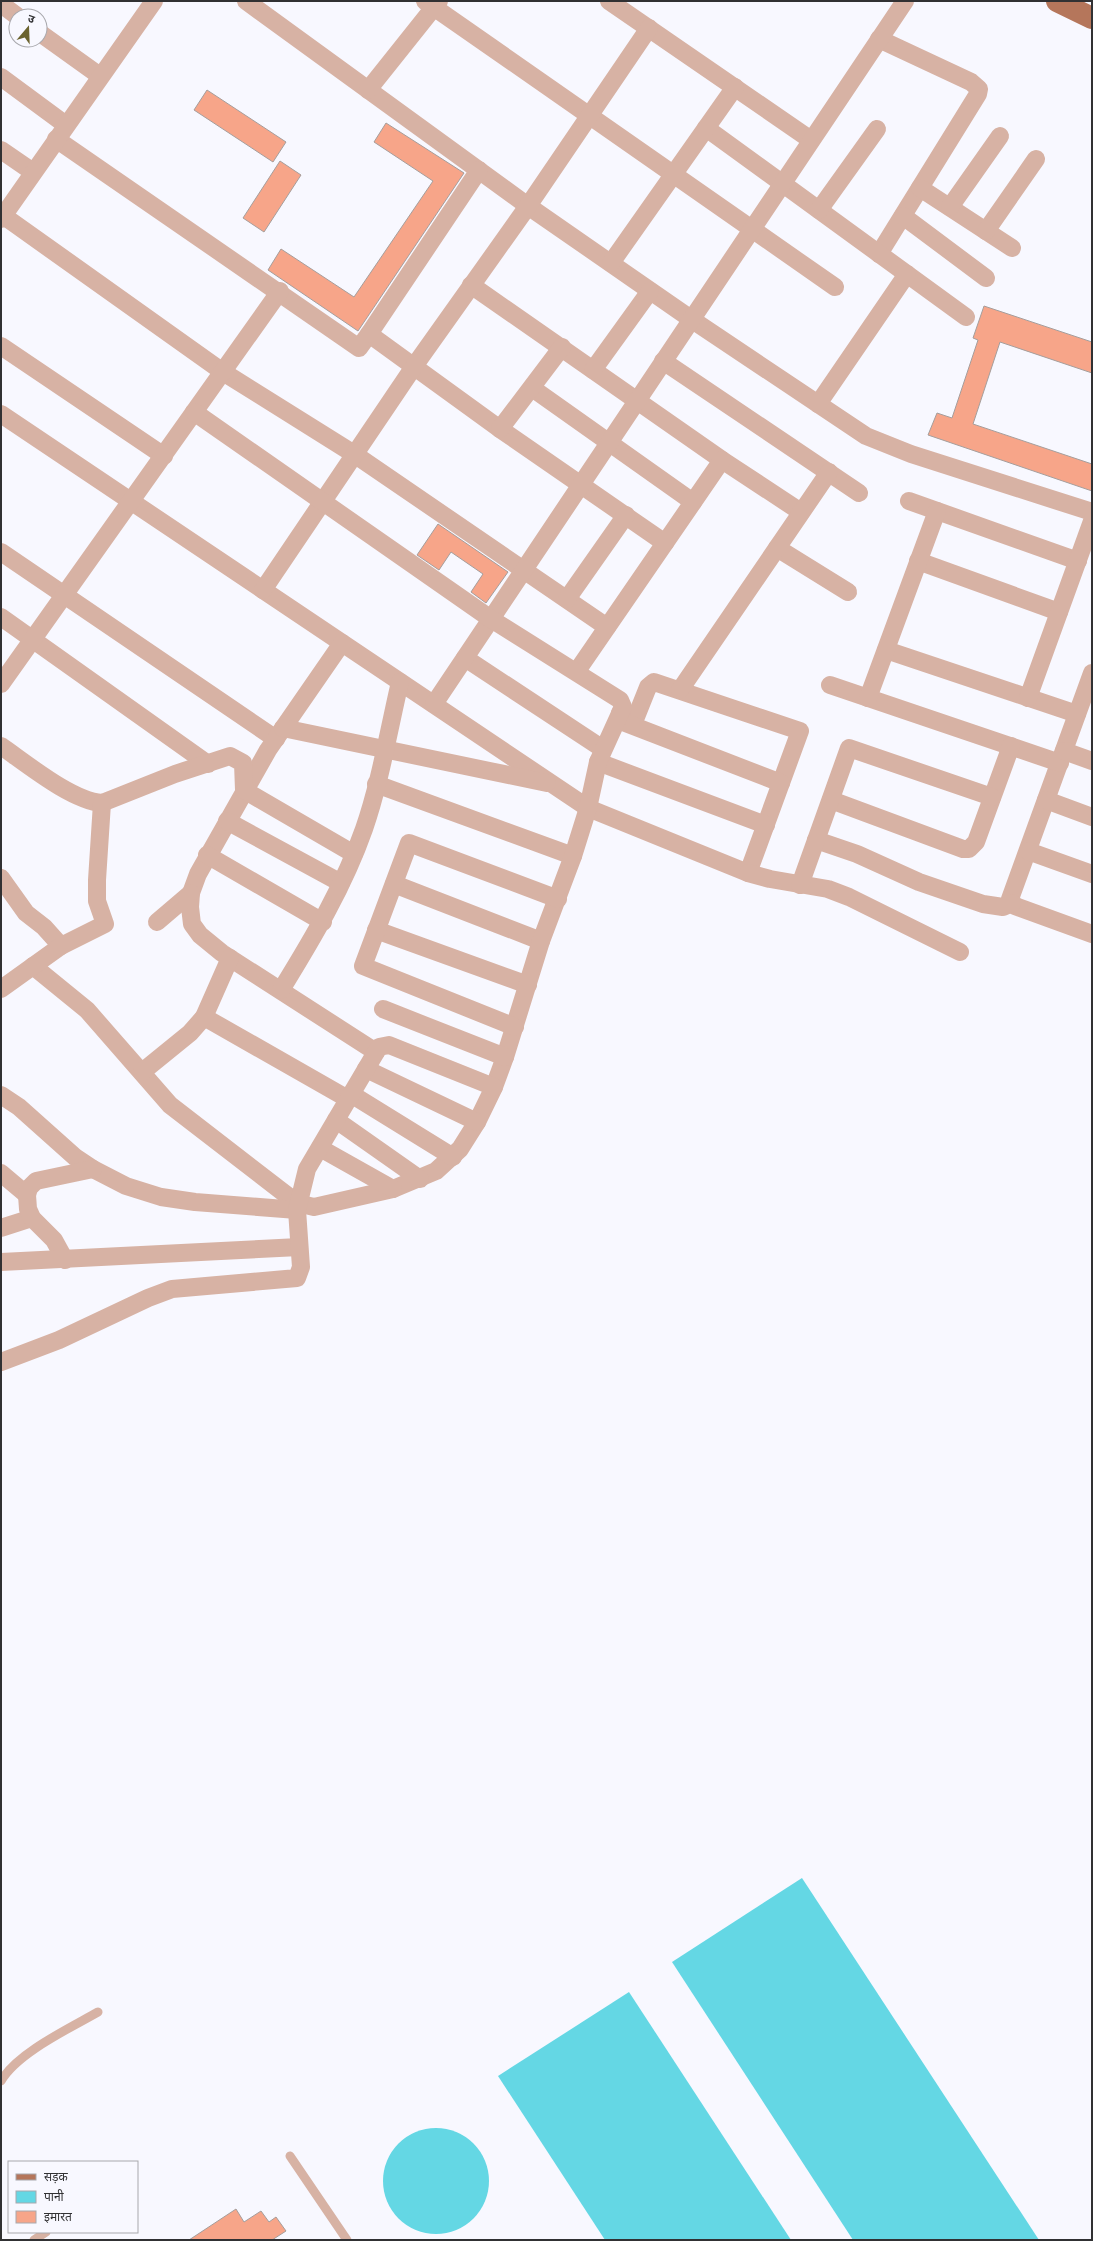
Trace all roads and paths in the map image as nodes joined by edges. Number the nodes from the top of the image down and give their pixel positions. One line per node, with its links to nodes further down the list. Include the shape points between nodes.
1 (154, 1): 11 (street)
2 (246, 1): 14 (street)
3 (608, 1): 8 (street)
4 (905, 1): 10 (street)
5 (1058, 1): 7 (main road)
6 (433, 3): 14 (street); 15 (street)
7 (1092, 18)
8 (648, 28): 13 (street); 15 (street)
9 (48, 38): 11 (street)
10 (879, 39): 20 (street); 27 (street, via 979,88 978,94)
11 (100, 76): 18 (street)
12 (1, 77): 18 (street)
13 (735, 87): 16 (street); 20 (street)
14 (368, 90): 23 (street)
15 (589, 115): 25 (street); 28 (street)
16 (706, 128): 25 (street); 26 (street)
17 (876, 129): 30 (street)
18 (61, 132): 24 (street); 42 (street)
19 (1000, 136): 29 (street)
20 (811, 140): 26 (street)
21 (1, 150): 24 (street)
22 (1036, 159): 34 (street)
23 (479, 170): 28 (street); 46 (street)
24 (33, 172): 31 (street)
25 (673, 174): 33 (street); 37 (street)
26 (782, 183): 30 (street); 33 (street)
27 (920, 188): 29 (street); 32 (street)
28 (528, 206): 37 (street); 40 (street)
29 (950, 207): 34 (street)
30 (819, 210): 36 (street)
31 (2, 216): 52 (street)
32 (902, 216): 36 (street); 39 (street)
33 (752, 228): 41 (street); 45 (street)
34 (986, 231): 35 (street)
35 (1012, 248)
36 (879, 254): 38 (street)
37 (611, 263): 43 (street)
38 (907, 274): 44 (street); 55 (street)
39 (986, 278)
40 (471, 285): 48 (street); 50 (street)
41 (835, 287)
42 (280, 291): 46 (street, via 359,348); 52 (street)
43 (650, 291): 45 (street); 51 (street)
44 (966, 317)
45 (691, 319): 49 (street); 55 (street)
46 (369, 334): 50 (street)
47 (1, 346): 61 (street)
48 (562, 347): 51 (street); 53 (street)
49 (663, 361): 54 (street); 63 (street)
50 (415, 365): 58 (street); 60 (street)
51 (594, 370): 54 (street)
52 (223, 372): 56 (street); 60 (street)
53 (532, 388): 58 (street); 59 (street)
54 (637, 401): 59 (street); 62 (street)
55 (818, 404): 72 (street, via 866,436 888,446)
56 (194, 412): 61 (street); 68 (street)
57 (1, 414): 67 (street)
58 (500, 429): 64 (street)
59 (610, 443): 64 (street); 69 (street)
60 (354, 454): 68 (street); 80 (street)
61 (164, 456): 67 (street)
62 (722, 460): 69 (street); 71 (street)
63 (828, 472): 65 (street); 71 (street)
64 (582, 484): 73 (street); 80 (street)
65 (860, 493)
66 (909, 501): 70 (street)
67 (132, 502): 81 (street); 83 (street)
68 (322, 502): 81 (street); 87 (street)
69 (693, 502): 75 (street)
70 (937, 511): 78 (street); 79 (street)
71 (801, 512): 76 (street)
72 (1092, 512)
73 (626, 516): 75 (street); 84 (street)
74 (1092, 521): 78 (street)
75 (665, 543): 88 (street)
76 (777, 548): 82 (street); 98 (street)
77 (1, 552): 83 (street)
78 (1078, 560): 85 (street)
79 (918, 562): 85 (street); 91 (street)
80 (524, 569): 84 (street); 87 (street)
81 (263, 590): 90 (street)
82 (848, 592)
83 (64, 595): 89 (street); 104 (street)
84 (567, 599): 88 (street)
85 (1059, 612): 100 (street)
86 (1, 617): 89 (street)
87 (491, 619): 92 (street); 93 (street)
88 (607, 627): 93 (street)
89 (33, 639): 96 (street); 111 (street)
90 (342, 643): 95 (street); 104 (street)
91 (886, 650): 99 (street); 100 (street)
92 (465, 658): 101 (street); 108 (street)
93 (577, 671): 103 (street, via 623,703)
94 (1092, 673): 102 (street)
95 (400, 682): 101 (street); 107 (street)
96 (1, 684)
97 (830, 684): 99 (street)
98 (680, 690): 103 (street, via 659,683 650,684 636,716); 112 (street, via 800,731)
99 (868, 698): 106 (street)
100 (1028, 698): 102 (street)
101 (434, 704): 114 (street)
102 (1077, 714): 109 (street)
103 (619, 717): 108 (street); 112 (street)
104 (280, 734): 107 (street); 115 (street)
105 (1, 746): 119 (street, via 76,796)
106 (1011, 746): 109 (street); 116 (street)
107 (384, 751): 113 (street); 114 (street)
108 (600, 755): 120 (street); 123 (street)
109 (1062, 757): 110 (street); 118 (street)
110 (1092, 762)
111 (208, 764): 115 (street, via 230,756 242,763); 119 (street, via 175,774)
112 (781, 783): 123 (street)
113 (376, 784): 126 (street); 128 (street)
114 (554, 785): 120 (street)
115 (244, 790): 122 (street); 126 (street)
116 (992, 797): 117 (street, via 976,842 969,849 963,849); 117 (street, via 849,748)
117 (831, 800): 124 (street)
118 (1046, 800): 121 (street); 125 (street)
119 (102, 803): 143 (street, via 97,901 105,924)
120 (588, 808): 128 (street); 129 (street)
121 (1092, 817)
122 (227, 821): 127 (street); 132 (street)
123 (766, 825): 129 (street)
124 (816, 840): 134 (street); 137 (street, via 856,854 919,882 984,904 1002,907)
125 (1028, 851): 130 (street); 137 (street, via 1011,894)
126 (354, 854): 132 (street)
127 (207, 855): 135 (street); 139 (street)
128 (573, 856): 136 (street)
129 (748, 873): 134 (street)
130 (1092, 874)
131 (1, 878): 143 (street, via 26,913 44,927)
132 (341, 883): 139 (street)
133 (394, 884): 136 (street, via 409,843); 140 (street); 142 (street)
134 (800, 884): 144 (street, via 828,889 849,897)
135 (191, 893): 138 (street); 145 (street, via 192,924 200,935)
136 (558, 899): 142 (street)
137 (1012, 903): 141 (street)
138 (157, 922)
139 (323, 922): 149 (street)
140 (376, 930): 147 (street); 152 (street, via 363,966)
141 (1092, 934)
142 (541, 941): 147 (street)
143 (61, 946): 146 (street)
144 (960, 952)
145 (230, 958): 149 (street); 151 (street)
146 (33, 966): 148 (street); 156 (street, via 87,1010)
147 (528, 985): 152 (street)
148 (1, 989)
149 (281, 990): 153 (street)
150 (383, 1009): 154 (street)
151 (204, 1017): 156 (street, via 190,1033); 159 (street)
152 (515, 1027): 154 (street)
153 (376, 1052): 155 (street); 157 (street, via 380,1047 389,1045)
154 (505, 1056): 157 (street)
155 (366, 1069): 159 (street); 161 (street)
156 (142, 1072): 169 (street, via 170,1105)
157 (494, 1087): 161 (street)
158 (1, 1095): 164 (street)
159 (350, 1096): 160 (street); 163 (street)
160 (336, 1120): 162 (street); 166 (street)
161 (477, 1122): 163 (street)
162 (320, 1148): 167 (street); 169 (street, via 307,1169)
163 (453, 1157): 166 (street, via 436,1171)
164 (93, 1169): 168 (street, via 36,1181); 169 (street, via 126,1186 161,1197 195,1202)
165 (1, 1173): 168 (street)
166 (420, 1179): 167 (street)
167 (393, 1189): 169 (street, via 314,1207)
168 (26, 1195): 170 (street)
169 (297, 1206): 172 (street)
170 (32, 1218): 171 (street); 173 (street, via 54,1240)
171 (1, 1228)
172 (300, 1248): 173 (street); 175 (street, via 300,1273 293,1280 172,1289 59,1340)
173 (65, 1260): 174 (street)
174 (1, 1262)
175 (1, 1362)
176 (98, 2012): 177 (lane, via 24,2056)
177 (1, 2081)
178 (290, 2156): 181 (lane)
179 (44, 2233): 180 (lane)
180 (34, 2240)
181 (347, 2240)

